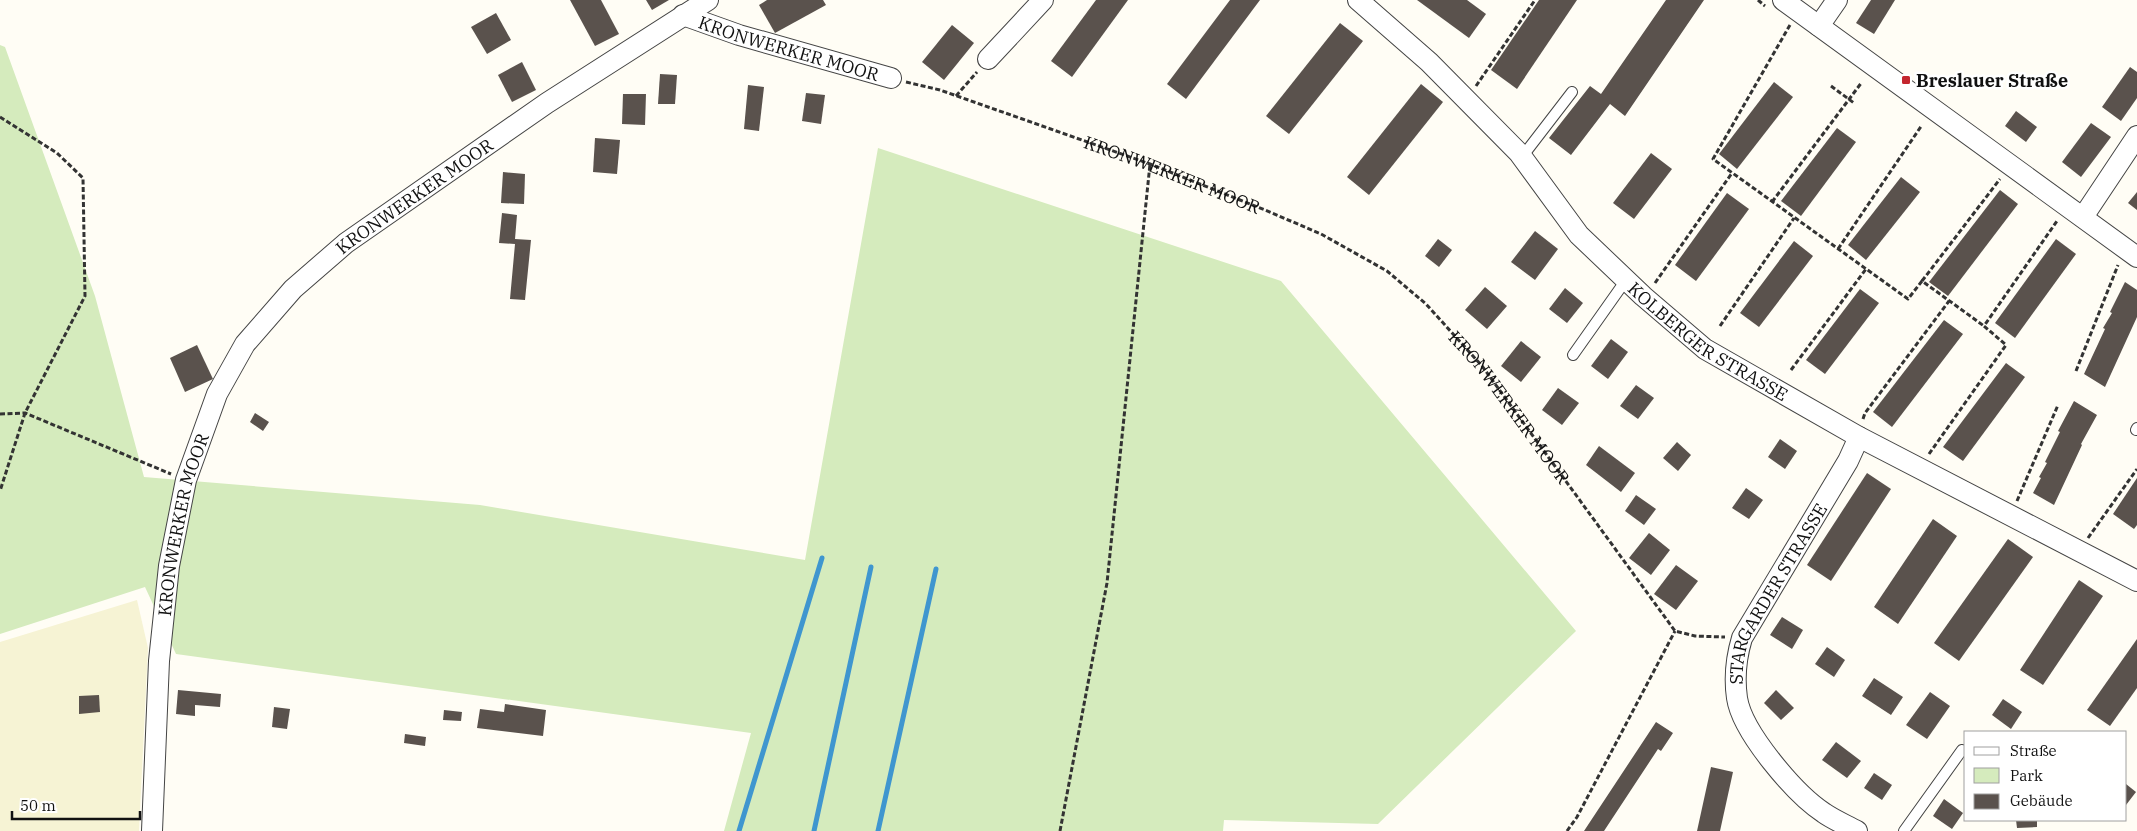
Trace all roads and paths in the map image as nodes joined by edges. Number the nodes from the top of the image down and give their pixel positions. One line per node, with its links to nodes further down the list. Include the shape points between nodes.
1 (708, 0): 7 (street)
2 (1043, 0): 10 (street)
3 (1358, 0): 16 (street, KOLBERGER STRASSE)
4 (1535, 0): 16 (path)
5 (1783, 0): 9 (street)
6 (1837, 0): 9 (street)
7 (683, 15): 11 (street, KRONWERKER MOOR, via 739,35); 48 (street, KRONWERKER MOOR, via 547,103 346,243 293,289 245,344 217,394)
8 (1791, 24): 24 (path, via 1713,159)
9 (1819, 26): 27 (street)
10 (988, 59): 15 (path)
11 (891, 78): 15 (path, KRONWERKER MOOR)
12 (1862, 82): 17 (path)
13 (1831, 86): 17 (path)
14 (1572, 92): 22 (lane)
15 (955, 96): 23 (path, KRONWERKER MOOR)
16 (1466, 99): 22 (street, KOLBERGER STRASSE)
17 (1849, 100): 18 (path); 26 (path)
18 (1854, 103)
19 (0, 117): 43 (path, via 57,153 84,178 85,296)
20 (1922, 125): 30 (path)
21 (2137, 136): 27 (street)
22 (1522, 157): 33 (street, KOLBERGER STRASSE, via 1579,235)
23 (1150, 164): 53 (path, KRONWERKER MOOR, via 1321,234 1387,271 1426,304 1482,366); 57 (path, via 1107,582)
24 (1732, 173): 26 (path); 35 (path, via 1662,275)
25 (2000, 178): 34 (path)
26 (1772, 202): 28 (path)
27 (2083, 217): 31 (street)
28 (1794, 218): 30 (path); 37 (path)
29 (2058, 220): 38 (path)
30 (1838, 250): 32 (path)
31 (2133, 254): 41 (path, via 2118,264)
32 (1866, 269): 34 (path, via 1908,300); 40 (path)
33 (1626, 280): 35 (street, KOLBERGER STRASSE); 39 (lane)
34 (1922, 281): 36 (path)
35 (1643, 296): 45 (street, KOLBERGER STRASSE, via 1705,349)
36 (1949, 301): 38 (path); 45 (path, via 1865,413)
37 (1720, 326)
38 (1984, 326): 46 (path, via 2006,345)
39 (1573, 355)
40 (1791, 370)
41 (2076, 371)
42 (2058, 405): 50 (path)
43 (25, 412): 44 (path); 48 (path); 49 (path)
44 (0, 414)
45 (1859, 438): 46 (street, KOLBERGER STRASSE); 54 (street, STARGARDER STRASSE)
46 (1920, 468): 50 (street, KOLBERGER STRASSE)
47 (2137, 469): 51 (path)
48 (186, 480): 56 (street, KRONWERKER MOOR, via 168,575 159,662)
49 (0, 491)
50 (2011, 515): 51 (street, KOLBERGER STRASSE)
51 (2078, 551): 52 (street, KOLBERGER STRASSE)
52 (2137, 581)
53 (1675, 631): 54 (path, via 1695,636); 58 (path)
54 (1742, 638): 59 (street, STARGARDER STRASSE, via 1735,663 1738,700 1756,741 1792,783 1823,812)
55 (1962, 750): 60 (lane)
56 (152, 831)
57 (1060, 831)
58 (1567, 831)
59 (1858, 831)
60 (1904, 831)

